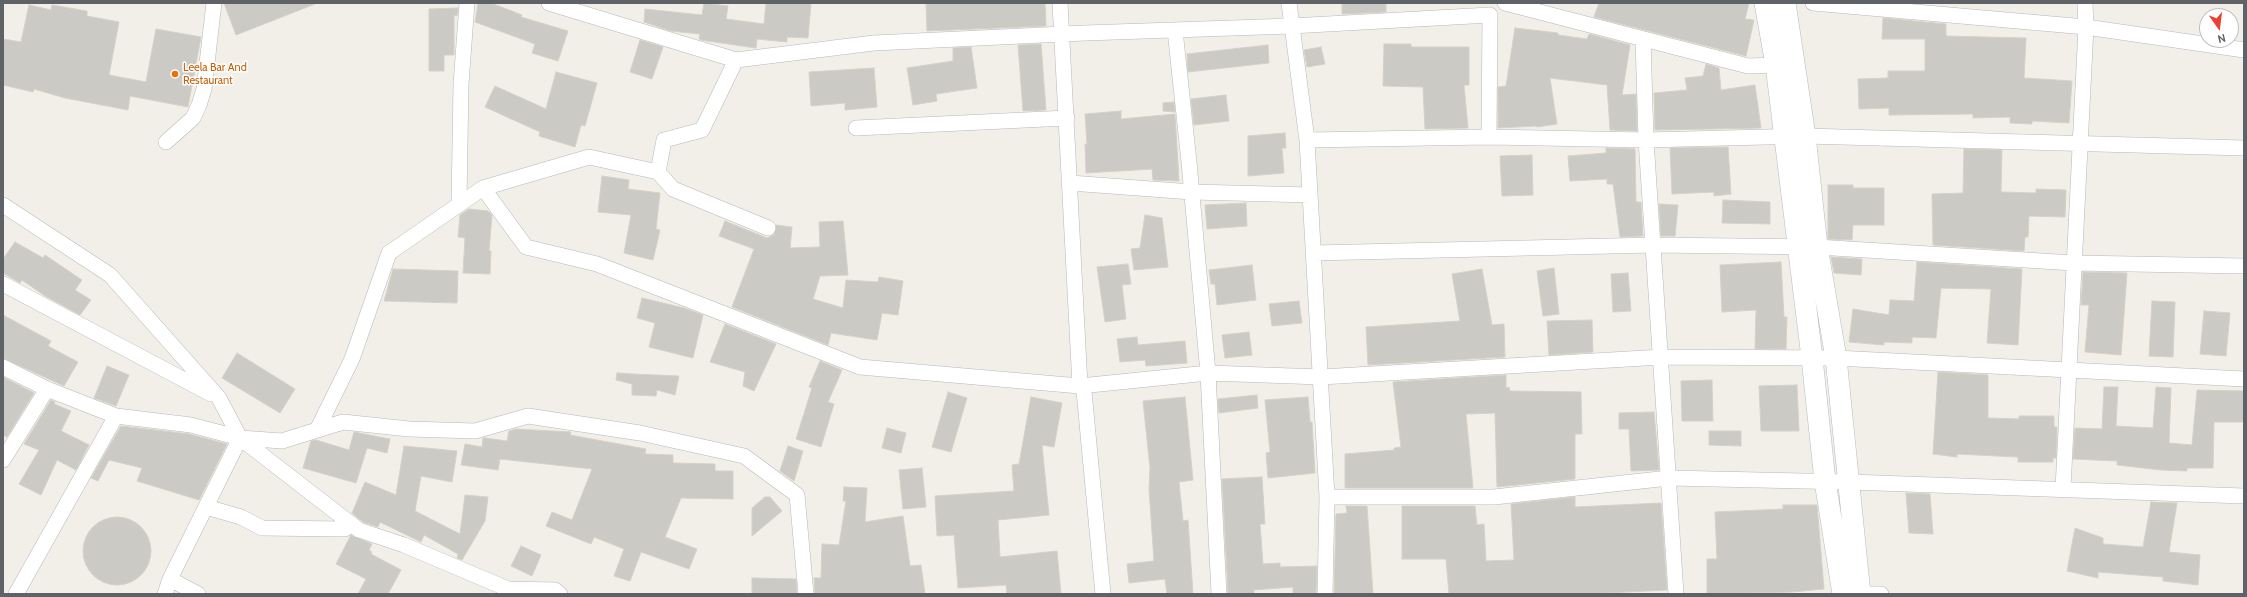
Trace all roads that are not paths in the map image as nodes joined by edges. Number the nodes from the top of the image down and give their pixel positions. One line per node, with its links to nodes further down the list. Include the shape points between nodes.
1 (214, 3): 28 (street, via 204,89 199,105 193,118)
2 (467, 3): 36 (street, via 461,84)
3 (549, 3): 18 (street)
4 (1060, 3): 15 (street)
5 (1289, 3): 12 (street)
6 (1505, 3): 16 (street)
7 (1765, 3): 19 (main road)
8 (1785, 3): 20 (main road)
9 (1813, 3): 13 (street)
10 (2085, 3): 13 (street)
11 (1489, 9): 12 (street); 25 (street)
12 (1291, 26): 14 (street); 26 (street)
13 (2086, 27): 17 (street); 29 (street)
14 (1174, 30): 15 (street); 34 (street)
15 (1061, 34): 18 (street, via 874,43); 21 (street)
16 (1643, 39): 19 (street, via 1748,66); 27 (street)
17 (2244, 50)
18 (736, 60): 31 (street, via 702,130 664,140)
19 (1776, 65): 20 (street); 23 (main road)
20 (1797, 69): 24 (main road)
21 (1067, 118): 22 (street); 32 (street)
22 (856, 128)
23 (1783, 136): 24 (street); 27 (street); 40 (main road)
24 (1806, 136): 29 (street); 40 (main road)
25 (1489, 137): 26 (street); 27 (street)
26 (1307, 140): 35 (street)
27 (1646, 140): 39 (street)
28 (166, 142)
29 (2080, 144): 30 (street); 42 (street)
30 (2244, 148)
31 (658, 172): 33 (street, via 589,157); 38 (street, via 673,189)
32 (1070, 183): 34 (street); 53 (street)
33 (483, 188): 36 (street); 53 (street, via 526,247 597,264 860,367)
34 (1192, 192): 35 (street); 49 (street)
35 (1310, 195): 41 (street)
36 (459, 203): 57 (street, via 389,254 352,359)
37 (3, 205): 55 (street, via 110,274)
38 (768, 228)
39 (1654, 246): 40 (street); 41 (street); 45 (street)
40 (1807, 247): 42 (street); 46 (main road); 47 (main road)
41 (1314, 253): 51 (street)
42 (2074, 263): 43 (street); 48 (street)
43 (2244, 266)
44 (3, 284): 55 (street)
45 (1662, 357): 46 (street); 51 (street); 60 (street)
46 (1812, 358): 47 (street); 61 (main road)
47 (1836, 358): 48 (street); 62 (main road)
48 (2069, 372): 52 (street); 63 (street)
49 (1208, 373): 51 (street); 53 (street); 75 (street)
50 (5, 374): 54 (street)
51 (1321, 377): 65 (street)
52 (2244, 379)
53 (1080, 386): 74 (street, via 1084,391)
54 (47, 390): 56 (street); 59 (street)
55 (219, 398): 58 (street)
56 (116, 416): 58 (street, via 191,425); 69 (street)
57 (318, 430): 58 (street, via 282,441); 73 (street, via 343,422 409,429 475,431 528,416 640,433 744,456 797,495)
58 (240, 438): 66 (street); 67 (street)
59 (5, 451)
60 (1669, 478): 61 (street); 65 (street, via 1494,497); 77 (street)
61 (1825, 481): 62 (street); 79 (main road)
62 (1849, 482): 63 (street); 79 (main road)
63 (2063, 489): 64 (street)
64 (2244, 496)
65 (1327, 498): 76 (street)
66 (206, 507): 67 (street, via 241,517 262,528 345,529); 68 (street)
67 (352, 524): 72 (street, via 359,530 404,545 508,589 555,590)
68 (170, 579): 70 (street); 71 (street)
69 (16, 594)
70 (165, 594)
71 (198, 594)
72 (560, 594)
73 (806, 594)
74 (1103, 594)
75 (1219, 594)
76 (1325, 594)
77 (1676, 594)
78 (1838, 594): 79 (street)
79 (1851, 594): 80 (street)
80 (1881, 594)

